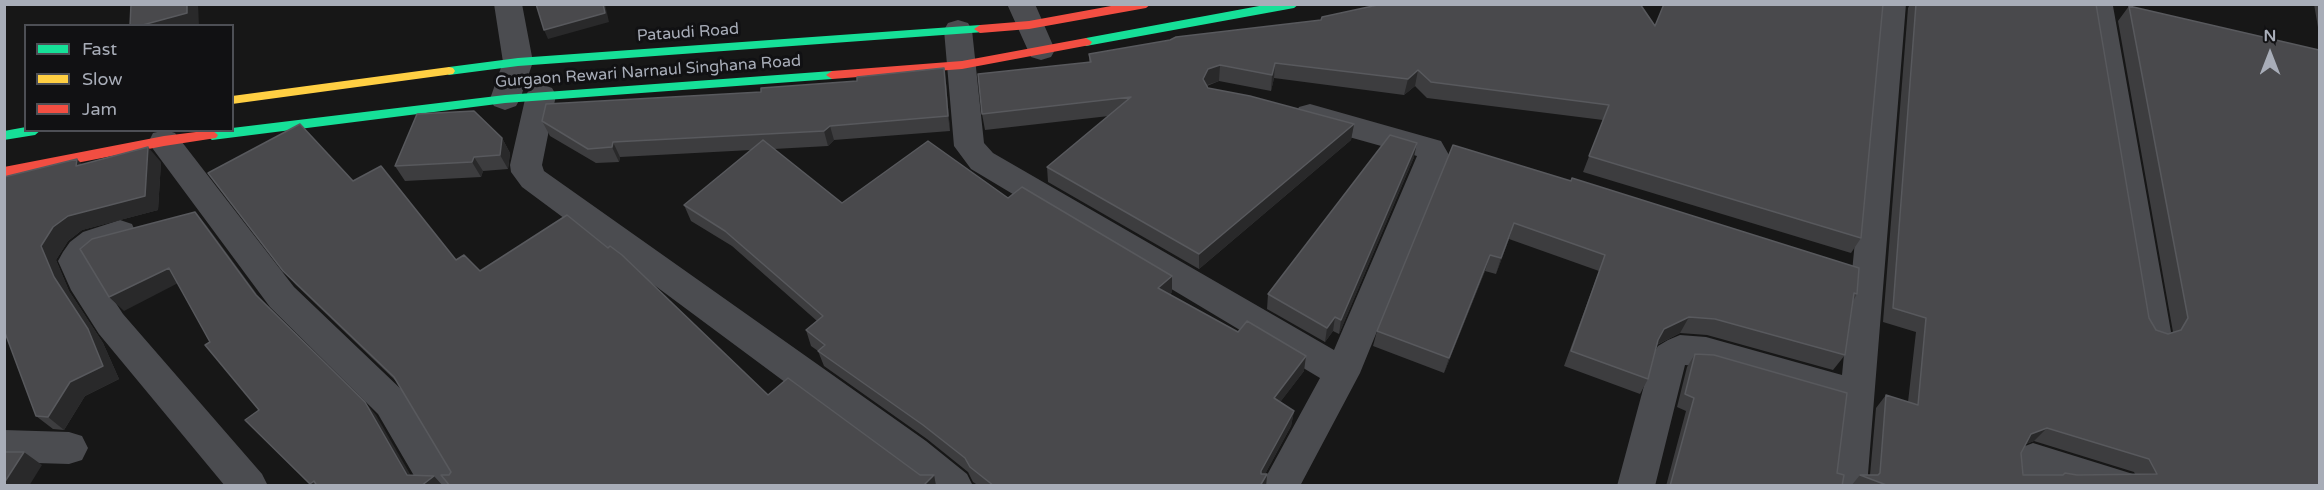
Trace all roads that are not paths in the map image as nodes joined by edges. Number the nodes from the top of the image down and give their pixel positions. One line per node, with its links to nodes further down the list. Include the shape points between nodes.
1 (508, 4): 8 (street)
2 (1146, 4): 6 (main road, Pataudi Road)
3 (1294, 4): 6 (main road, Gurgaon Rewari Narnaul Singhana Road)
4 (1892, 4): 22 (street)
5 (2104, 7): 23 (street)
6 (1030, 27): 7 (main road, Pataudi Road); 9 (main road, Gurgaon Rewari Narnaul Singhana Road)
7 (958, 30): 8 (main road, Pataudi Road); 9 (street)
8 (518, 62): 11 (street); 12 (main road, Pataudi Road)
9 (962, 65): 10 (main road, Gurgaon Rewari Narnaul Singhana Road); 24 (street, via 969,146 982,160)
10 (541, 95): 11 (main road, Gurgaon Rewari Narnaul Singhana Road); 30 (street, via 526,165 533,179)
11 (505, 99): 16 (main road, Gurgaon Rewari Narnaul Singhana Road)
12 (234, 100)
13 (1282, 107): 24 (street, via 1444,148 1432,158)
14 (24, 132): 15 (main road)
15 (4, 136)
16 (164, 141): 17 (main road, Gurgaon Rewari Narnaul Singhana Road); 18 (street)
17 (4, 172)
18 (215, 209): 19 (street); 29 (street, via 282,297 391,403)
19 (181, 218)
20 (146, 226): 28 (street, via 94,241 82,251 75,261 82,281 111,324)
21 (1836, 264): 22 (street)
22 (1869, 274): 25 (street)
23 (2154, 332)
24 (1342, 373): 31 (street)
25 (1858, 395): 32 (street, via 1706,352 1680,350 1670,356); 33 (street)
26 (4, 446): 27 (street)
27 (69, 448)
28 (249, 486)
29 (441, 486)
30 (954, 486)
31 (1280, 486)
32 (1636, 486)
33 (1848, 486)
34 (2030, 486): 35 (street, via 2030,462 2039,460)
35 (2120, 486)

